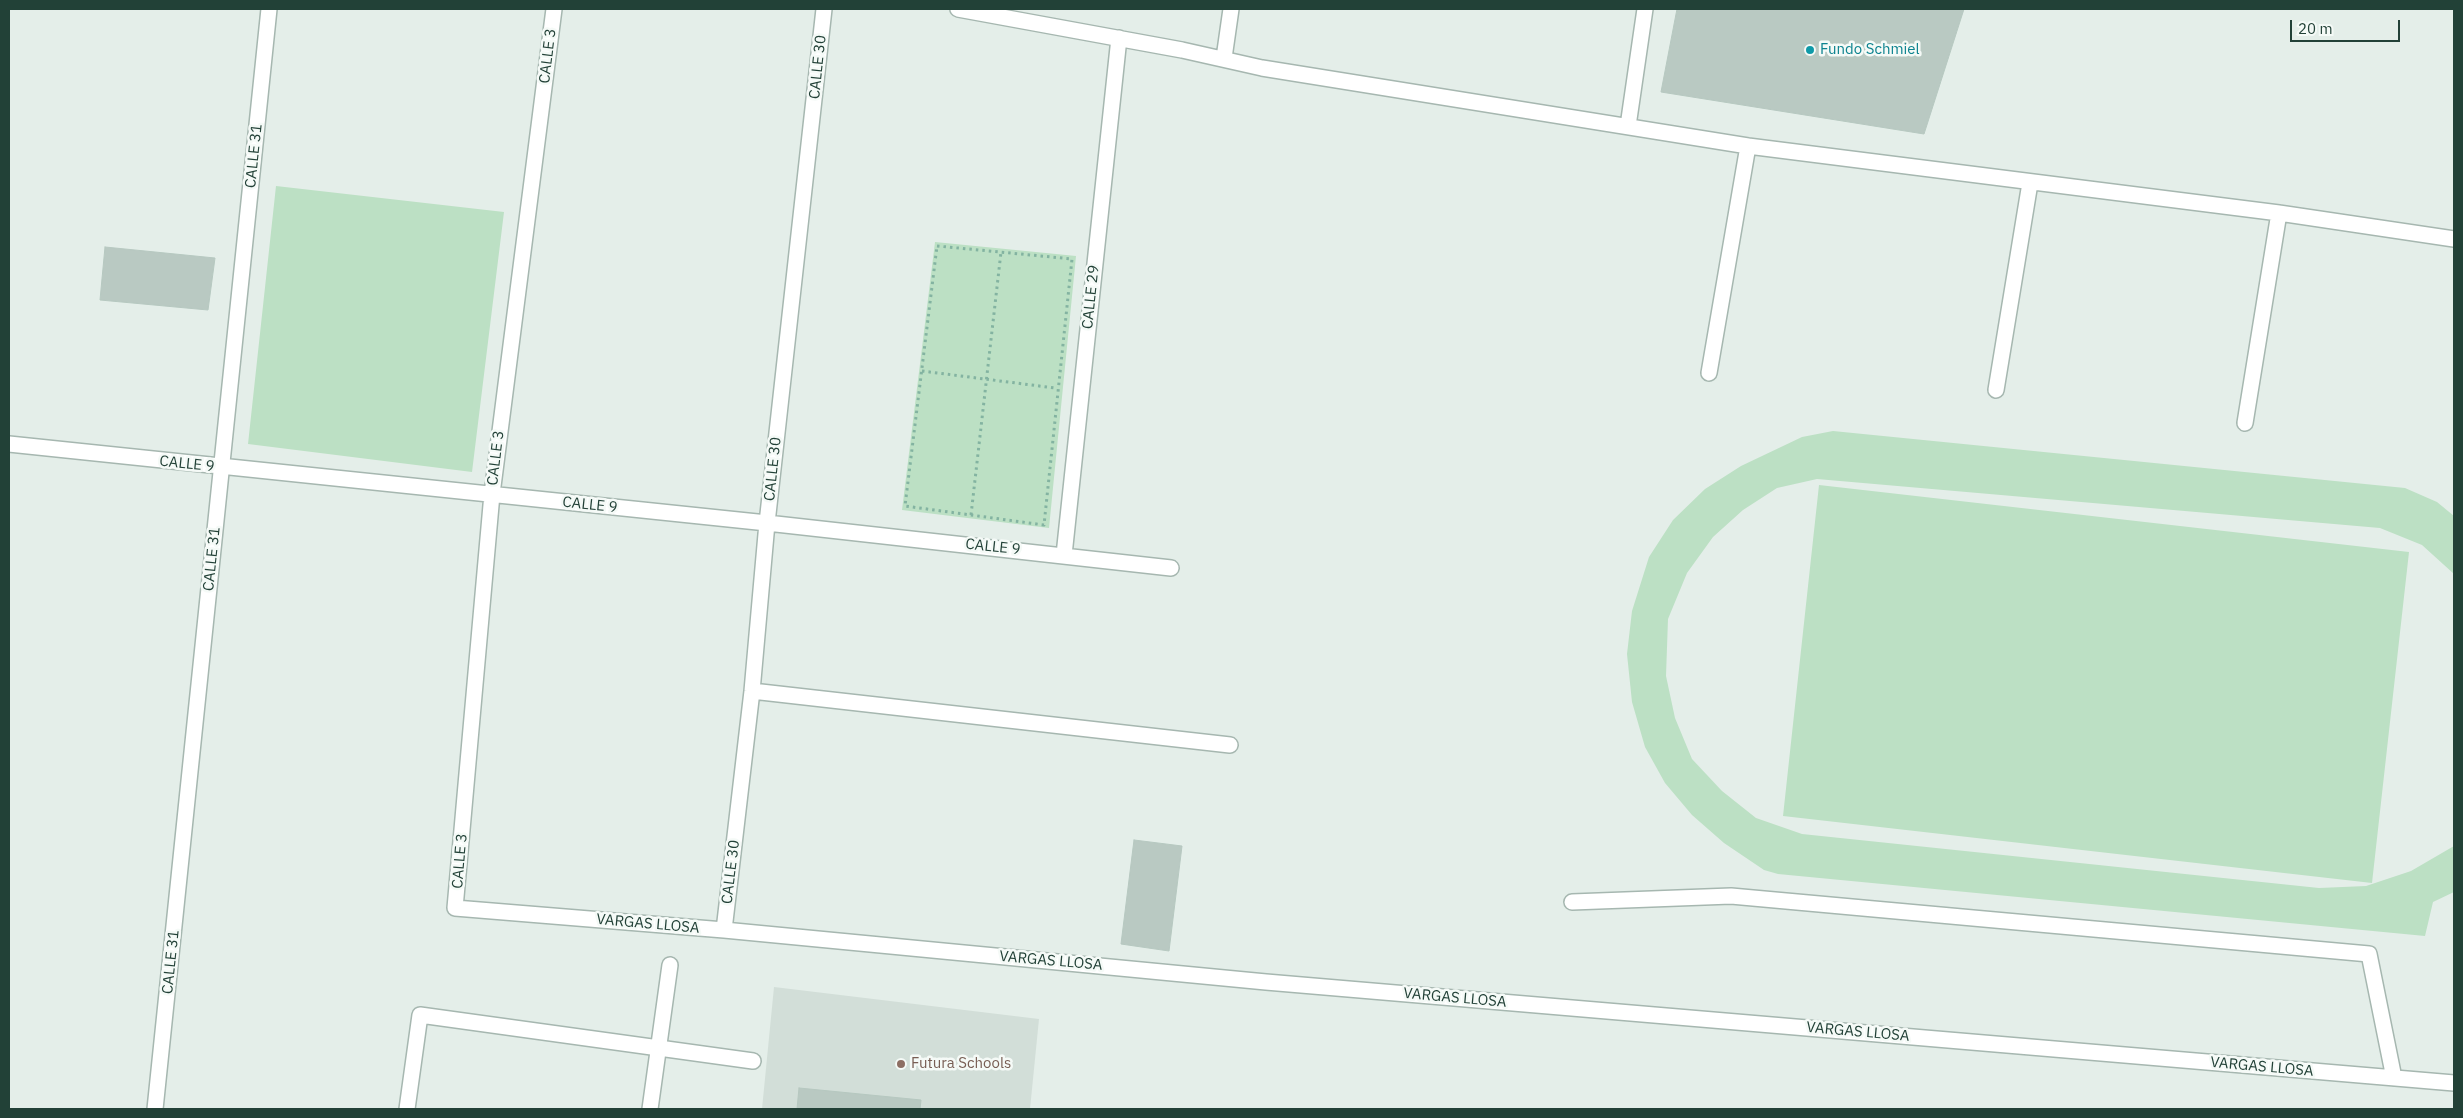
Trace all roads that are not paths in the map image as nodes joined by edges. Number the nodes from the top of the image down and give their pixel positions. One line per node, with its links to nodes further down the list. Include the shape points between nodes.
1 (269, 9): 18 (street, CALLE 31)
2 (554, 9): 19 (street, CALLE 3)
3 (824, 9): 20 (street, CALLE 30)
4 (958, 9): 7 (street)
5 (1231, 9): 8 (street)
6 (1646, 9): 9 (street)
7 (1119, 38): 8 (street); 21 (street, CALLE 29)
8 (1224, 58): 9 (street, via 1262,68)
9 (1628, 126): 10 (street)
10 (1748, 146): 11 (street); 14 (street)
11 (2030, 183): 12 (street); 15 (street)
12 (2279, 213): 13 (street); 16 (street)
13 (2454, 239)
14 (1709, 373)
15 (1996, 390)
16 (2245, 423)
17 (9, 444): 18 (street, CALLE 9)
18 (221, 468): 19 (street, CALLE 9); 33 (street, CALLE 31)
19 (492, 494): 20 (street, CALLE 9); 26 (street, CALLE 3)
20 (767, 523): 21 (street, CALLE 9); 23 (street, CALLE 30)
21 (1064, 555): 22 (street, CALLE 9)
22 (1171, 568)
23 (752, 691): 24 (street); 27 (street, CALLE 30)
24 (1230, 745)
25 (1572, 902): 31 (street, via 1731,896 2369,954)
26 (455, 908): 27 (street, VARGAS LLOSA)
27 (724, 930): 31 (street, VARGAS LLOSA, via 1266,982)
28 (670, 965): 29 (street)
29 (658, 1049): 30 (street); 34 (street, via 420,1015); 35 (street)
30 (753, 1061)
31 (2394, 1078): 32 (street, VARGAS LLOSA)
32 (2454, 1083)
33 (155, 1109)
34 (407, 1109)
35 (650, 1109)

